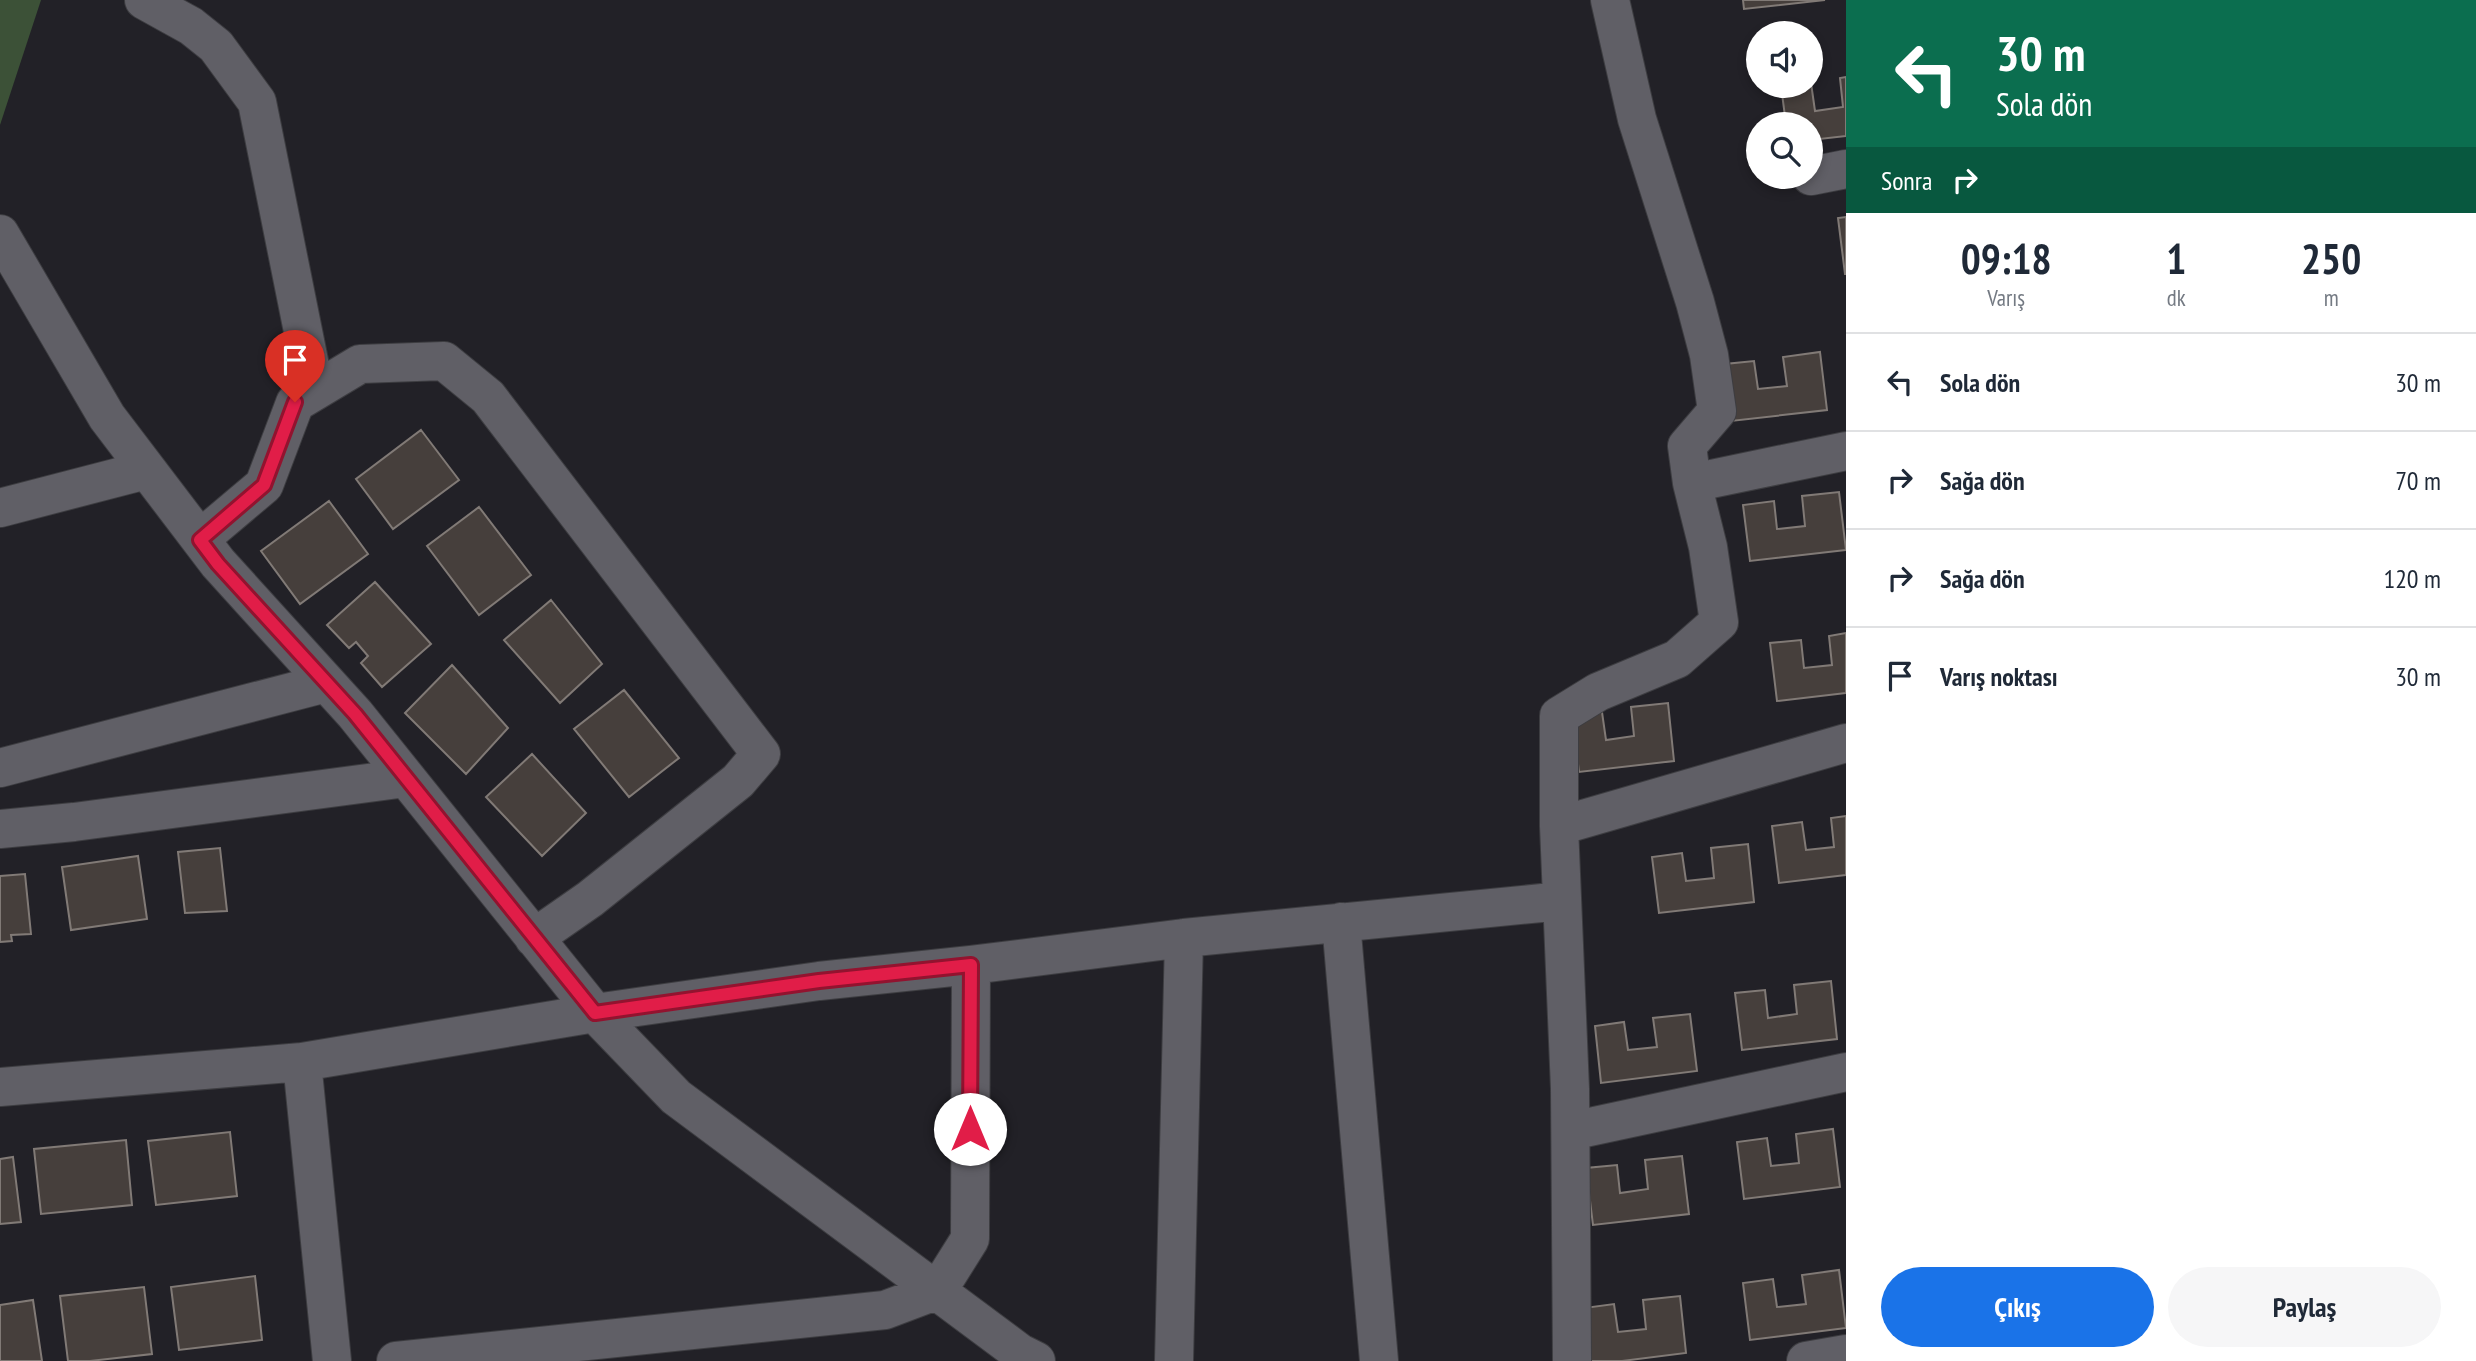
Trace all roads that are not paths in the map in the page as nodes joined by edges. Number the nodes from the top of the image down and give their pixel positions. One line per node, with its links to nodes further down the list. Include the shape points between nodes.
1 (144, 0): 6 (street, via 216,46 257,102)
2 (1610, 0): 9 (street, via 1637,119 1709,355 1717,411 1687,446)
3 (1846, 169): 4 (street)
4 (1823, 173)
5 (0, 234): 8 (street, via 107,417)
6 (315, 391): 11 (street, via 295,402 264,485); 20 (street, via 360,364 444,361 488,397 761,754 738,781)
7 (1846, 451): 9 (street)
8 (146, 470): 10 (street); 11 (street)
9 (1692, 483): 16 (street, via 1708,547 1719,622 1677,659 1598,692 1559,716)
10 (0, 508)
11 (200, 540): 12 (street)
12 (326, 682): 14 (street); 15 (street)
13 (1846, 743): 16 (street)
14 (0, 768)
15 (406, 778): 17 (street); 20 (street)
16 (1559, 826): 18 (street)
17 (0, 829)
18 (1562, 901): 19 (street); 27 (street)
19 (1341, 922): 21 (street); 34 (street)
20 (534, 938): 23 (street)
21 (1184, 938): 22 (street); 33 (street)
22 (971, 965): 23 (street); 28 (street, via 970,1239)
23 (595, 1013): 24 (street); 28 (street, via 676,1097)
24 (302, 1062): 26 (street); 30 (street)
25 (1846, 1072): 27 (street)
26 (0, 1087)
27 (1571, 1131): 35 (street)
28 (938, 1290): 31 (street, via 885,1310); 32 (street)
29 (1846, 1354): 36 (street)
30 (332, 1361)
31 (396, 1361)
32 (1036, 1361)
33 (1174, 1361)
34 (1379, 1361)
35 (1573, 1361)
36 (1806, 1361)

